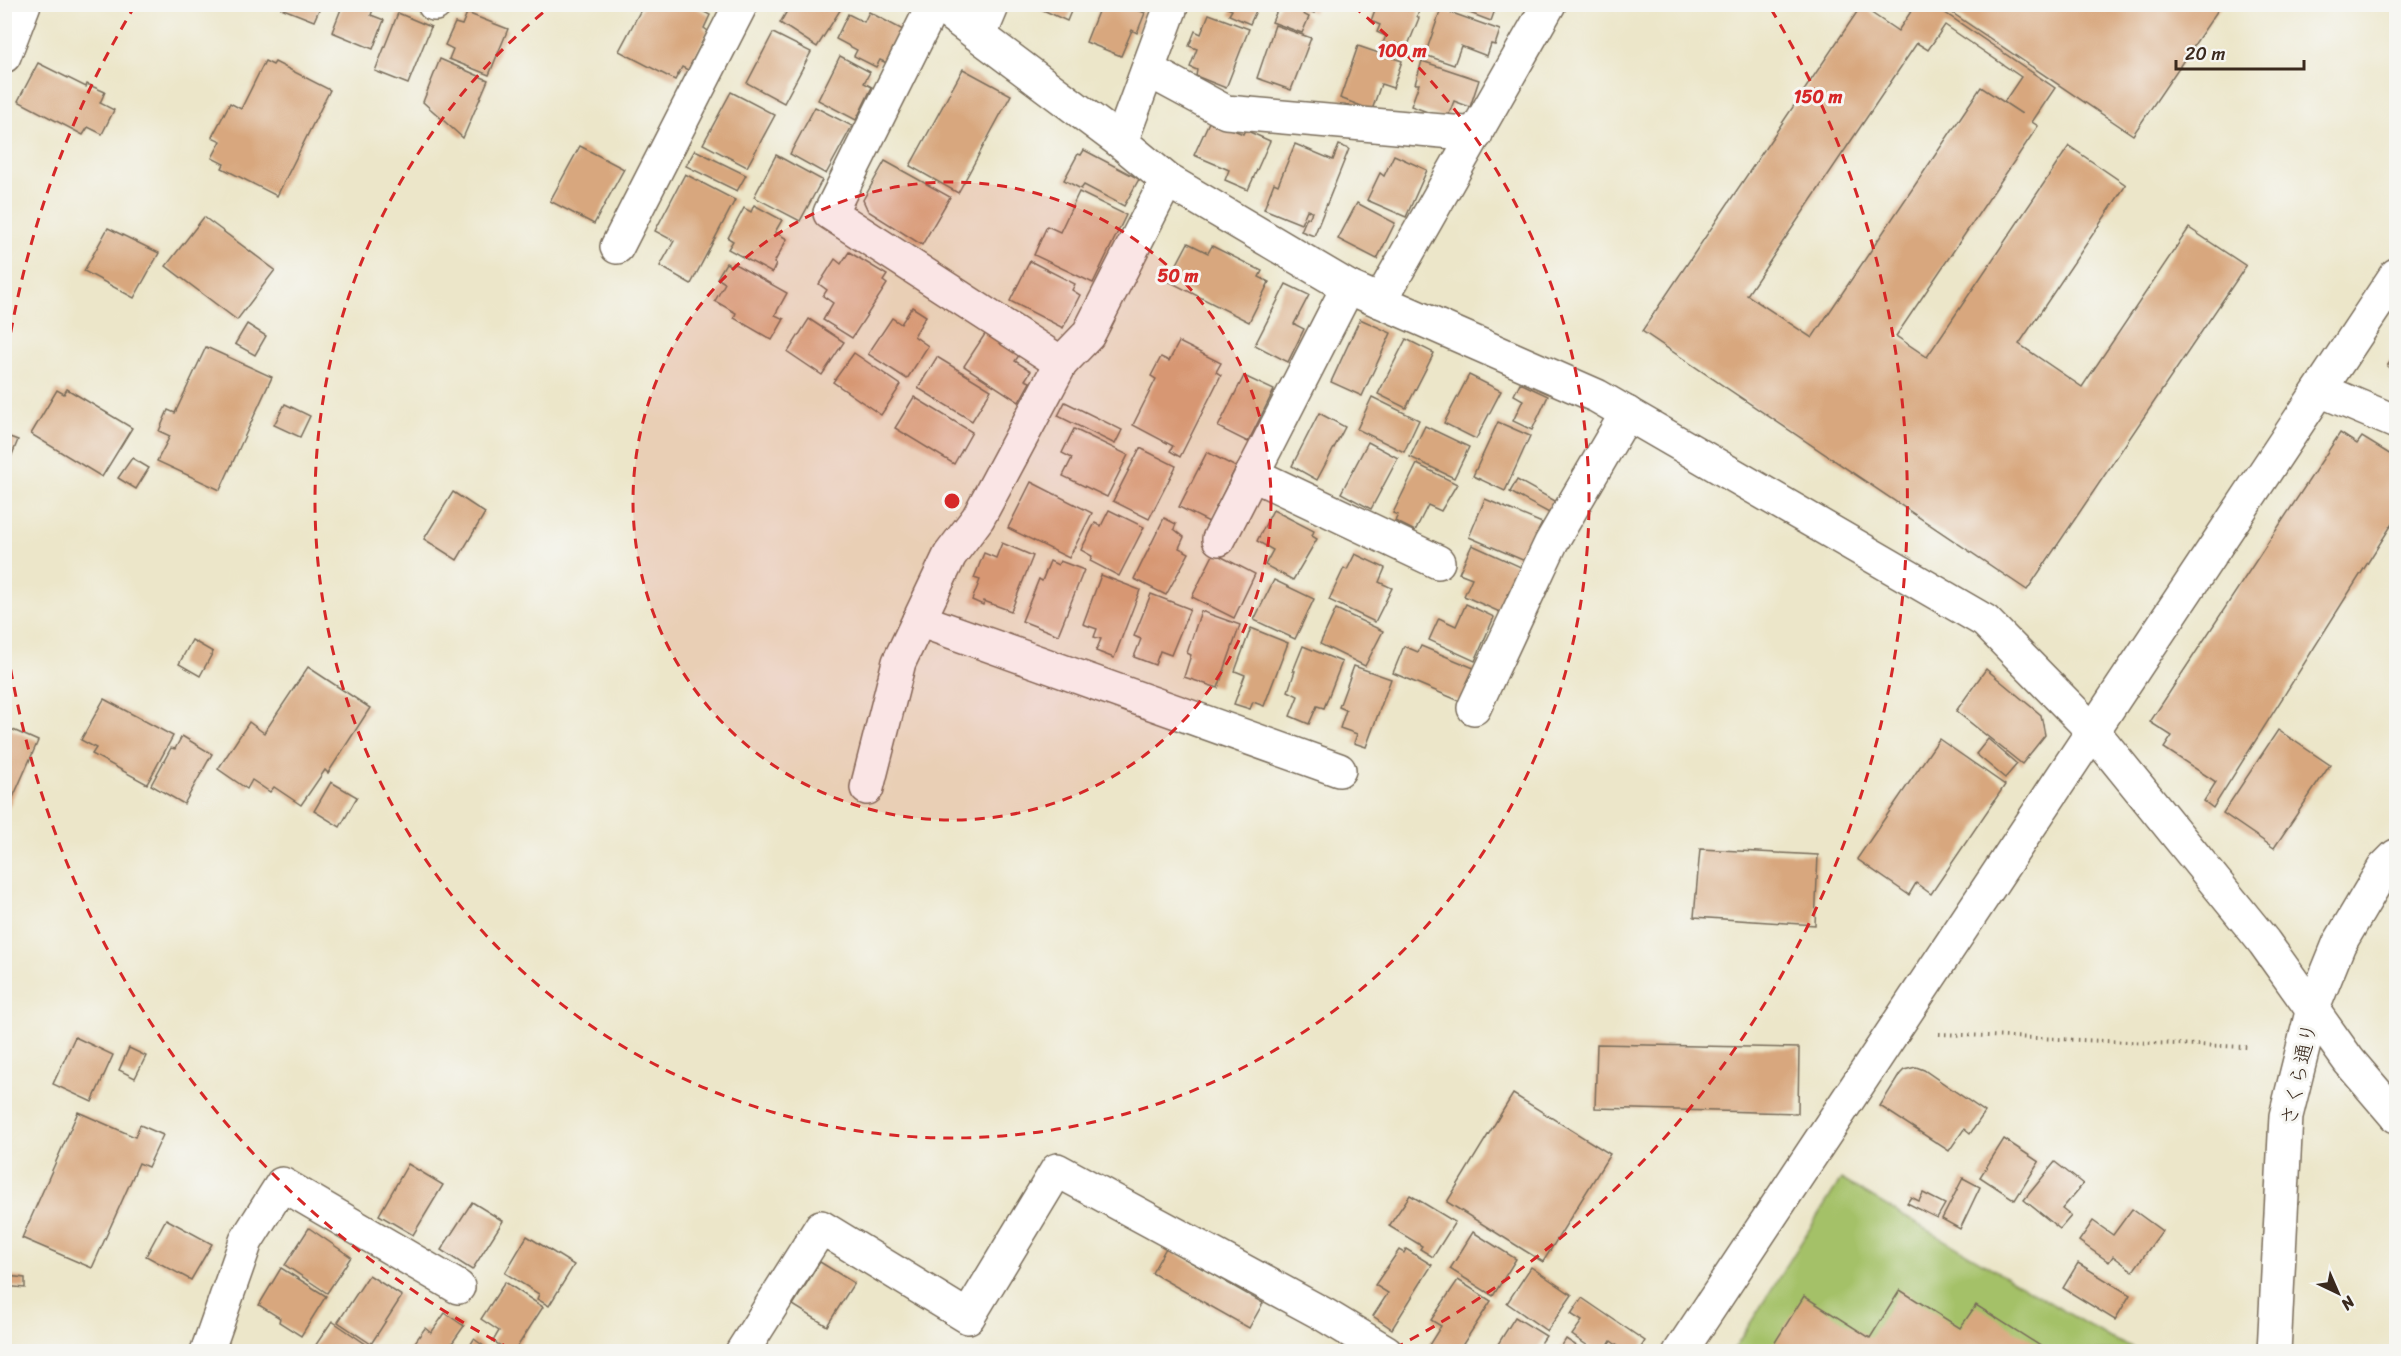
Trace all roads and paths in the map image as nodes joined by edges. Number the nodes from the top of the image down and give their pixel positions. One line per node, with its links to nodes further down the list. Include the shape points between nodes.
1 (741, 4): 13 (street)
2 (935, 4): 7 (street); 17 (street, via 830,213)
3 (993, 4): 7 (street)
4 (1172, 4): 9 (street)
5 (1549, 4): 10 (street)
6 (15, 16): 8 (street)
7 (980, 35): 11 (street)
8 (4, 56)
9 (1148, 70): 10 (street, via 1226,112); 11 (street)
10 (1476, 134): 16 (street)
11 (1121, 142): 12 (street)
12 (1167, 180): 15 (street); 17 (street, via 1088,335)
13 (617, 247)
14 (2397, 275): 18 (street)
15 (1348, 287): 16 (street); 21 (street)
16 (1380, 301): 19 (street, via 1597,396)
17 (1061, 363): 24 (street, via 978,519 950,555)
18 (2320, 390): 20 (street); 26 (street)
19 (1627, 413): 25 (street, via 1551,543); 26 (street, via 1985,621)
20 (2397, 422)
21 (1252, 474): 22 (street); 23 (street)
22 (1218, 539)
23 (1438, 562)
24 (919, 620): 27 (street); 28 (street, via 899,662)
25 (1474, 708)
26 (2092, 730): 30 (street); 31 (street)
27 (1339, 770)
28 (867, 789)
29 (2397, 856): 30 (street, さくら通り, via 2384,868 2338,944)
30 (2313, 1008): 33 (street, via 2349,1061); 39 (street, さくら通り, via 2286,1116)
31 (1892, 1032): 32 (path); 38 (street)
32 (2247, 1047)
33 (2397, 1116)
34 (458, 1287): 35 (street, via 282,1184 246,1240)
35 (207, 1352)
36 (742, 1352): 37 (street, via 821,1227 968,1317 1057,1170)
37 (1386, 1352)
38 (1680, 1352)
39 (2274, 1352)

